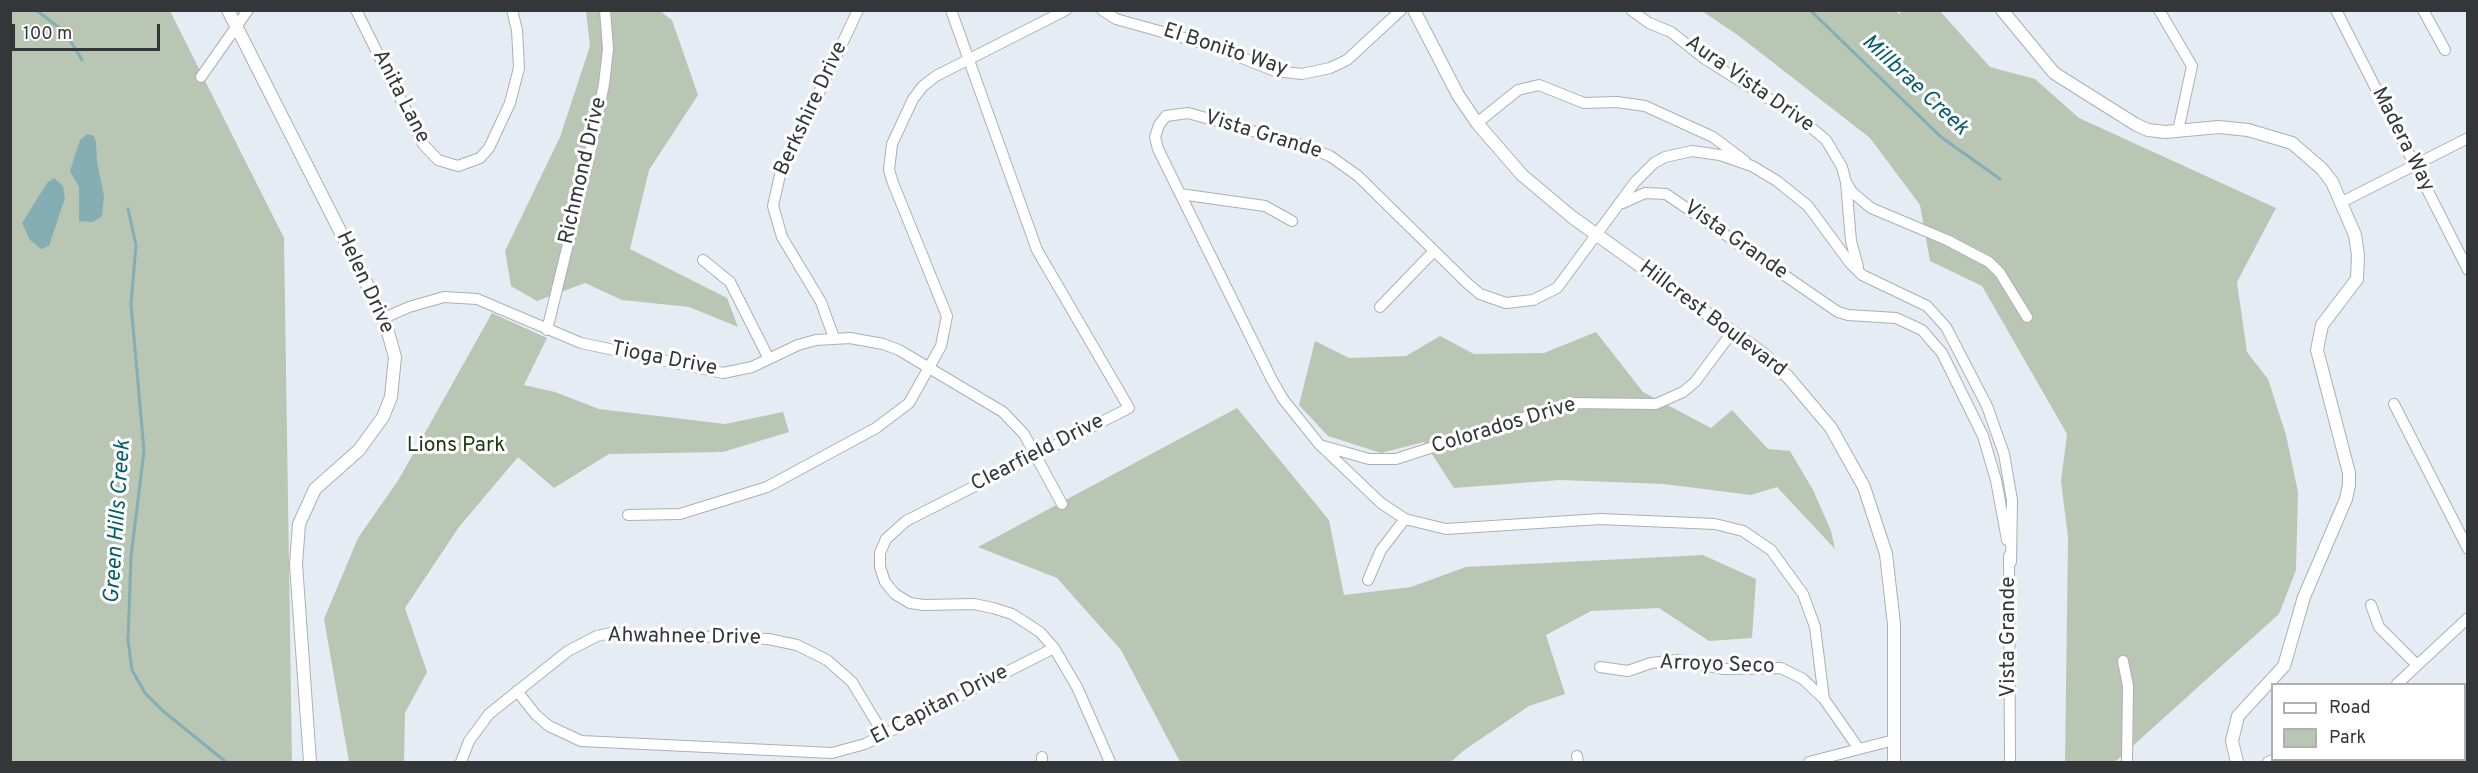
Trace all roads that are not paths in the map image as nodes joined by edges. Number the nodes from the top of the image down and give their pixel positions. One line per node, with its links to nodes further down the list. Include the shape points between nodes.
1 (228, 10): 17 (street, Helen Drive)
2 (248, 10): 17 (street)
3 (356, 10): 4 (street, Anita Lane, via 423,144 438,160 458,166 480,158 510,103 519,59)
4 (512, 10)
5 (605, 10): 39 (street, Richmond Drive, via 608,49 602,94)
6 (858, 10): 41 (street, Berkshire Drive, via 780,175 773,206 782,237 821,302)
7 (951, 10): 19 (street, Clearfield Drive)
8 (1066, 10): 19 (street)
9 (1102, 10): 10 (street, El Bonito Way, via 1275,71 1302,74 1347,60)
10 (1401, 10)
11 (1414, 10): 21 (street, Hillcrest Boulevard, via 1440,66)
12 (1631, 10): 26 (street, Aura Vista Drive, via 1671,32 1814,129 1835,154)
13 (2002, 10): 22 (street, via 2054,73 2070,85 2148,130)
14 (2159, 10): 22 (street, via 2192,66)
15 (2336, 10): 24 (street, Madera Way)
16 (2423, 11): 18 (street)
17 (236, 27): 20 (street); 38 (street, Helen Drive)
18 (2445, 50)
19 (969, 60): 43 (street, via 923,86 913,99 889,157 893,183 947,316 941,345); 46 (street, Clearfield Drive, via 1037,249 1129,408)
20 (201, 77)
21 (1477, 123): 25 (street, via 1518,90 1539,85 1584,102 1645,106 1713,137); 31 (street, Hillcrest Boulevard, via 1522,175)
22 (2178, 131): 28 (street, via 2234,128 2292,143 2322,169)
23 (2468, 138): 24 (street)
24 (2415, 165): 28 (street); 34 (street, Madera Way)
25 (1752, 166): 29 (street, via 1707,152 1679,153 1643,172); 35 (street, via 1808,206)
26 (1846, 182): 35 (street, via 1852,254); 37 (street, via 1871,208 1989,262)
27 (1180, 194): 30 (street, via 1265,206); 32 (street, Vista Grande, via 1155,137 1158,125 1176,112 1299,144 1330,156 1358,176); 45 (street, Vista Grande, via 1272,380)
28 (2342, 202): 72 (street, via 2355,236 2357,279 2322,325 2317,350 2349,485 2304,597 2284,666 2238,716 2232,741)
29 (1620, 205): 31 (street, Vista Grande); 51 (street, Vista Grande, via 1645,193 1665,194 1838,312 1896,318 1927,334 1942,353 1983,436 1996,480)
30 (1292, 221)
31 (1597, 236): 32 (street, Vista Grande, via 1557,288 1520,303 1506,303 1480,294); 40 (street, Hillcrest Boulevard)
32 (1434, 251): 36 (street)
33 (703, 260): 42 (street, via 730,282)
34 (2468, 270)
35 (1863, 275): 51 (street, via 1915,299 1937,315 1978,388 1996,431 2009,478)
36 (1380, 307)
37 (2027, 317)
38 (384, 318): 39 (street, Tioga Drive, via 427,300 462,296 492,304); 65 (street, Helen Drive, via 395,357 391,397 383,417 359,450 315,489 297,533)
39 (547, 330): 42 (street, Tioga Drive, via 596,346 723,373 737,372)
40 (1733, 331): 45 (street, Colorados Drive, via 1695,382 1656,404 1569,403 1396,459 1369,459); 63 (street, Hillcrest Boulevard, via 1811,402 1849,457 1871,504 1892,587)
41 (834, 338): 42 (street, Tioga Drive, via 798,345); 43 (street, Tioga Drive, via 867,339 883,344)
42 (769, 359)
43 (930, 369): 46 (street, Tioga Drive, via 1003,412 1024,434); 48 (street, via 909,403 887,422 767,488 680,514)
44 (2394, 404): 50 (street)
45 (1319, 444): 49 (street, Vista Grande, via 1381,503)
46 (1035, 456): 47 (street, Tioga Drive); 55 (street, Clearfield Drive, via 894,529 885,539 880,567 890,588 910,603 974,604 1003,611 1027,622)
47 (1062, 504)
48 (628, 515)
49 (1405, 519): 52 (street, via 1380,550); 61 (street, Vista Grande, via 1446,530 1600,519 1715,524 1743,531 1771,550 1803,594 1815,627)
50 (2468, 549)
51 (2011, 562): 70 (street, Vista Grande)
52 (1368, 580)
53 (2371, 605): 57 (street, via 2379,627)
54 (2468, 618): 57 (street)
55 (1054, 648): 62 (street, El Capitan Drive); 67 (street, Clearfield Drive, via 1077,687)
56 (2123, 661): 71 (street, via 2128,686)
57 (2418, 665): 59 (street)
58 (1600, 667): 61 (street, Arroyo Seco, via 1628,671 1677,660 1724,669 1781,668 1803,679)
59 (2398, 683)
60 (517, 691): 62 (street, El Capitan Drive, via 549,726 596,743 832,753); 62 (street, Ahwahnee Drive, via 568,651 611,633 785,641 813,651 840,670 861,694); 66 (street, Ahwahnee Drive, via 478,727)
61 (1824, 699): 64 (street, Vista Grande)
62 (884, 735)
63 (1894, 740): 64 (street); 69 (street, Hillcrest Boulevard)
64 (1859, 749): 68 (street)
65 (310, 762)
66 (461, 762)
67 (1110, 762)
68 (1809, 762)
69 (1894, 762)
70 (2010, 762)
71 (2127, 762)
72 (2237, 762)

